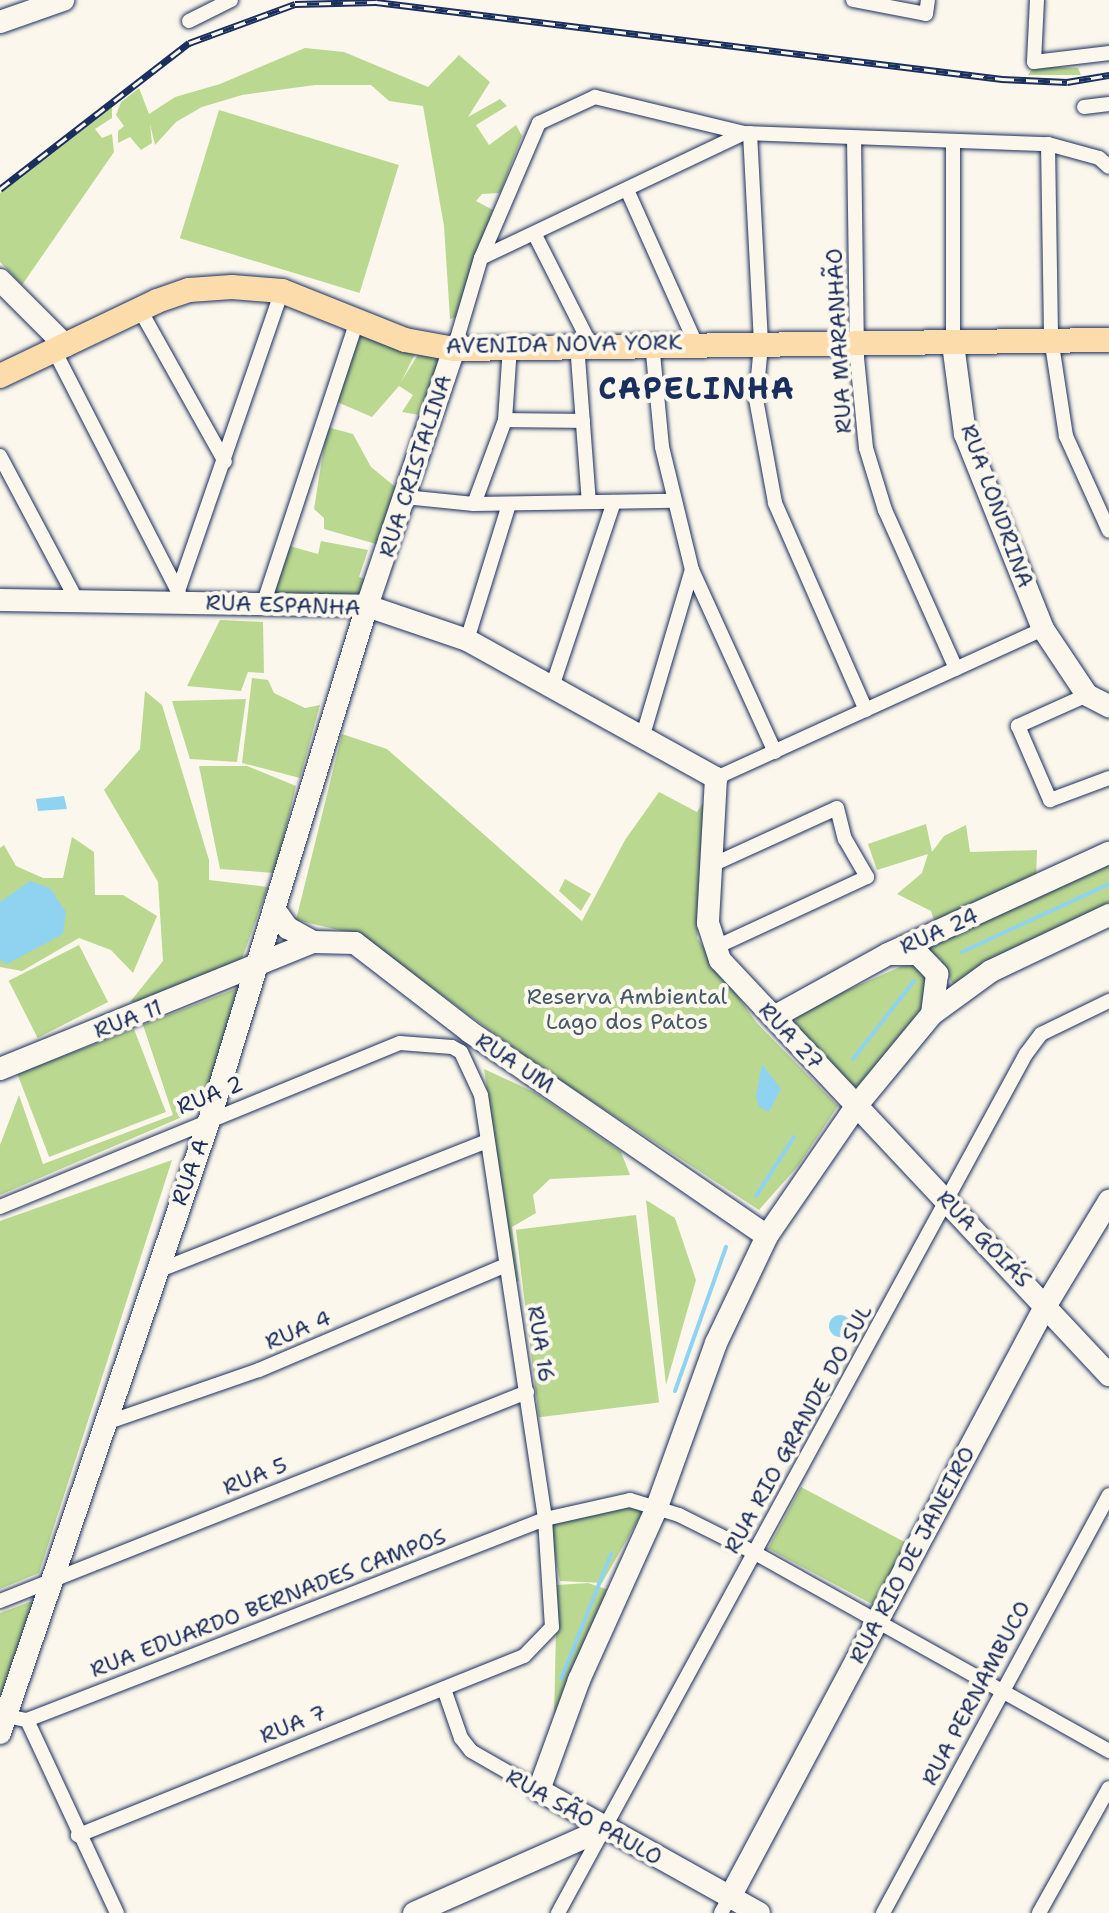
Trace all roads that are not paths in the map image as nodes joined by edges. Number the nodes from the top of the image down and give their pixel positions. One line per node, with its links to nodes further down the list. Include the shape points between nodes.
1 (63, 0): 7 (street)
2 (231, 0): 6 (street)
3 (853, 0): 5 (street)
4 (1037, 0): 8 (street, via 1034,62)
5 (927, 7)
6 (189, 21)
7 (0, 22)
8 (1109, 53)
9 (1109, 104): 10 (street)
10 (1084, 107)
11 (747, 133): 12 (street, RUA CRISTALINA); 16 (street); 18 (street, RUA CRISTALINA, via 595,97 554,113 529,138); 30 (street)
12 (854, 138): 13 (street, RUA CRISTALINA); 27 (street, RUA MARANHÃO)
13 (953, 142): 14 (street, RUA CRISTALINA); 29 (street, RUA LONDRINA)
14 (1048, 144): 15 (street, RUA CRISTALINA, via 1099,158); 23 (street)
15 (1109, 167)
16 (628, 192): 17 (street); 25 (street)
17 (535, 235): 18 (street); 28 (street)
18 (481, 258): 33 (street, RUA CRISTALINA)
19 (0, 280): 32 (street)
20 (282, 291): 21 (main road, AVENIDA NOVA YORK, via 189,290); 22 (main road, AVENIDA NOVA YORK); 38 (street)
21 (139, 308): 32 (main road, AVENIDA NOVA YORK); 38 (street)
22 (356, 323): 33 (main road, AVENIDA NOVA YORK); 50 (street)
23 (1051, 338): 24 (main road, AVENIDA NOVA YORK); 29 (main road, AVENIDA NOVA YORK); 45 (street, via 1066,436)
24 (1109, 340)
25 (695, 342): 26 (main road, AVENIDA NOVA YORK); 30 (main road, AVENIDA NOVA YORK)
26 (652, 343): 28 (main road, AVENIDA NOVA YORK); 40 (street, via 662,447)
27 (857, 343): 29 (main road, AVENIDA NOVA YORK); 30 (main road, AVENIDA NOVA YORK); 54 (street, RUA MARANHÃO, via 866,448 881,498)
28 (583, 344): 31 (main road, AVENIDA NOVA YORK); 36 (street)
29 (953, 344): 52 (street, RUA LONDRINA, via 965,434)
30 (761, 345): 58 (street, via 756,399 775,503)
31 (510, 347): 33 (main road, AVENIDA NOVA YORK); 35 (street)
32 (60, 348): 34 (main road, AVENIDA NOVA YORK); 47 (street)
33 (454, 349): 39 (street, RUA CRISTALINA)
34 (0, 376)
35 (505, 420): 36 (street); 43 (street)
36 (583, 421): 41 (street)
37 (0, 456): 49 (street)
38 (225, 462): 47 (street)
39 (405, 497): 43 (street); 51 (street, RUA CRISTALINA)
40 (674, 501): 42 (street); 46 (street)
41 (589, 502): 42 (street); 44 (street)
42 (614, 502): 55 (street)
43 (474, 504): 44 (street)
44 (509, 504): 53 (street)
45 (1109, 531)
46 (692, 570): 59 (street); 60 (street)
47 (180, 596): 49 (street, RUA ESPANHA); 50 (street, RUA ESPANHA)
48 (0, 600): 49 (street, RUA ESPANHA)
49 (77, 601)
50 (263, 605): 51 (street, RUA ESPANHA)
51 (367, 606): 53 (street, RUA ESPANHA); 65 (street, RUA A)
52 (1043, 629): 54 (street); 56 (street, RUA LONDRINA)
53 (467, 640): 55 (street, RUA ESPANHA)
54 (956, 669): 58 (street)
55 (552, 687): 59 (street, RUA ESPANHA)
56 (1087, 695): 57 (street); 62 (street, via 1018,726 1050,800)
57 (1109, 706)
58 (866, 710): 60 (street)
59 (643, 735): 61 (street, RUA ESPANHA)
60 (775, 752): 61 (street)
61 (716, 778): 64 (street)
62 (1109, 778)
63 (1109, 853): 69 (street, RUA 24)
64 (712, 865): 68 (street, via 708,923); 68 (street, via 837,808 845,839 867,877)
65 (274, 909): 67 (street, via 288,928); 70 (street, RUA A)
66 (1109, 915): 72 (street, via 991,971)
67 (313, 942): 70 (street, RUA UM); 74 (street, RUA UM, via 355,943)
68 (714, 948): 73 (street, RUA 27)
69 (888, 954): 72 (street, via 918,954 937,974); 73 (street, RUA 24)
70 (255, 969): 75 (street, RUA 11); 78 (street, RUA A)
71 (1109, 1001): 81 (street, RUA RIO GRANDE DO SUL, via 1041,1034)
72 (932, 1014): 77 (street)
73 (774, 1017): 77 (street, RUA 27)
74 (465, 1042): 78 (street, RUA 2, via 400,1043); 79 (street, RUA 16, via 481,1095); 83 (street, RUA UM)
75 (4, 1067): 76 (street)
76 (0, 1089)
77 (857, 1105): 81 (street, RUA GOIÁS); 83 (street)
78 (210, 1118): 82 (street, RUA 2); 85 (street, RUA A)
79 (487, 1141): 84 (street, RUA 16); 85 (street)
80 (1109, 1201): 86 (street, RUA RIO DE JANEIRO)
81 (948, 1202): 86 (street, RUA GOIÁS); 93 (street, RUA RIO GRANDE DO SUL)
82 (0, 1207)
83 (767, 1236): 91 (street, via 716,1343)
84 (506, 1265): 88 (street, RUA 16); 89 (street, RUA 4, via 259,1370)
85 (155, 1272): 89 (street, RUA A)
86 (1046, 1305): 87 (street, RUA GOIÁS); 96 (street, RUA RIO DE JANEIRO)
87 (1109, 1375)
88 (527, 1392): 92 (street, RUA 16); 94 (street, RUA 5)
89 (103, 1424): 94 (street, RUA A)
90 (1109, 1495): 99 (street, RUA PERNAMBUCO)
91 (657, 1507): 92 (street, RUA EDUARDO BERNADES CAMPOS, via 630,1500); 93 (street, RUA EDUARDO BERNADES CAMPOS); 103 (street, via 579,1680)
92 (545, 1519): 97 (street, RUA 16, via 552,1627); 100 (street, RUA EDUARDO BERNADES CAMPOS)
93 (755, 1553): 96 (street, RUA EDUARDO BERNADES CAMPOS); 104 (street, RUA RIO GRANDE DO SUL)
94 (49, 1581): 95 (street, RUA 5); 100 (street, RUA A)
95 (0, 1601)
96 (875, 1622): 99 (street, RUA EDUARDO BERNADES CAMPOS); 106 (street, RUA RIO DE JANEIRO)
97 (524, 1656): 98 (street, RUA 7)
98 (444, 1689): 103 (street, RUA SÃO PAULO, via 471,1751); 105 (street, RUA 7)
99 (1001, 1692): 101 (street, RUA EDUARDO BERNADES CAMPOS); 111 (street, RUA PERNAMBUCO)
100 (11, 1723): 105 (street)
101 (1109, 1751)
102 (1109, 1788): 112 (street)
103 (539, 1790): 104 (street, RUA SÃO PAULO)
104 (604, 1829): 106 (street, RUA SÃO PAULO); 108 (street); 109 (street, RUA RIO GRANDE DO SUL)
105 (78, 1835): 107 (street)
106 (725, 1905): 110 (street, RUA SÃO PAULO)
107 (117, 1913)
108 (414, 1913)
109 (558, 1913)
110 (759, 1913)
111 (883, 1913)
112 (1039, 1913)

